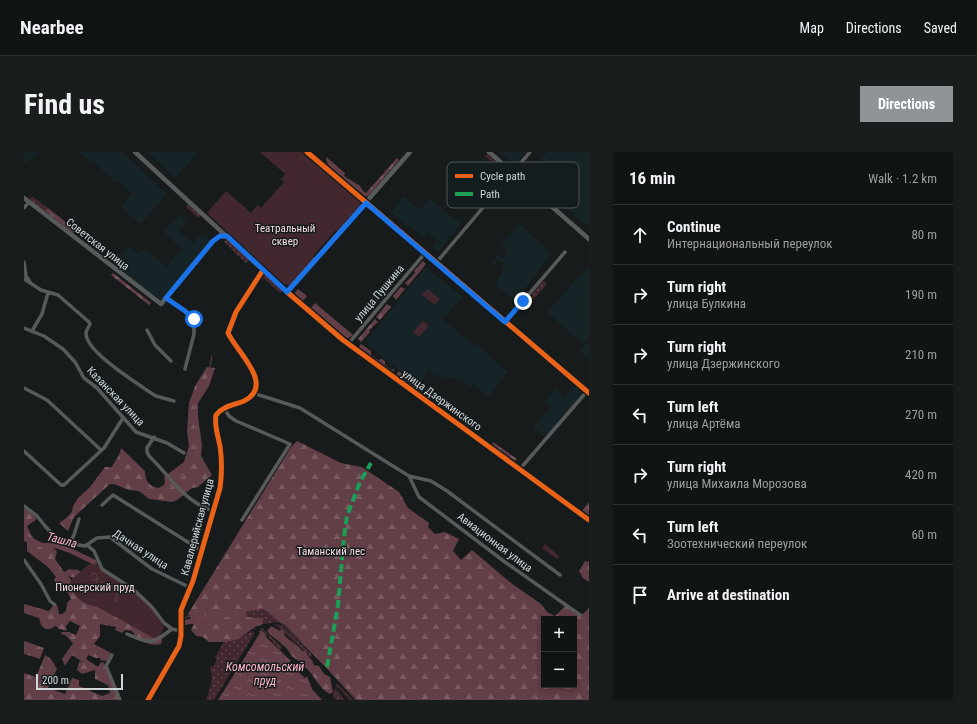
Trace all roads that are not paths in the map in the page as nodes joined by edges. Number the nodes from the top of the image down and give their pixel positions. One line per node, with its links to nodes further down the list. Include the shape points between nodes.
1 (135, 152): 14 (main road, улица Дзержинского)
2 (307, 152): 10 (street)
3 (410, 152): 10 (main road)
4 (489, 152): 6 (main road)
5 (530, 152): 7 (street)
6 (500, 162)
7 (521, 162)
8 (24, 198): 9 (main road, Советская улица)
9 (29, 202): 11 (street); 27 (main road, Советская улица, via 161,304)
10 (366, 203): 19 (street); 25 (main road)
11 (24, 208)
12 (482, 208): 21 (street)
13 (553, 208): 16 (main road)
14 (210, 221): 15 (main road, улица Дзержинского); 17 (main road, via 217,231)
15 (227, 236): 17 (main road, via 220,236); 22 (main road, улица Дзержинского)
16 (589, 239)
17 (213, 241): 27 (main road)
18 (566, 252): 28 (street)
19 (425, 253): 21 (street); 32 (street, улица Пушкина)
20 (24, 262): 24 (street, via 26,276)
21 (436, 262): 28 (street)
22 (263, 270): 25 (main road, улица Дзержинского); 37 (street, via 236,312 228,333 255,375 256,385)
23 (24, 279): 24 (street)
24 (33, 286): 26 (street)
25 (287, 292): 32 (street, улица Дзержинского)
26 (48, 293): 31 (street, via 42,314); 38 (street, via 58,294 89,322 86,333 89,342 100,356 156,396)
27 (166, 298): 34 (street, via 194,319 194,334)
28 (505, 322): 36 (street)
29 (24, 328): 31 (street, Казанская улица)
30 (147, 330): 33 (street, via 155,345)
31 (32, 331): 40 (street, Казанская улица, via 63,349 75,362 84,378 97,388)
32 (348, 344): 45 (street, улица Дзержинского)
33 (171, 361)
34 (185, 369)
35 (24, 388): 42 (street, via 47,400)
36 (588, 391): 45 (street)
37 (253, 393): 39 (street, via 244,400); 46 (street, Авиационная улица, via 300,408)
38 (174, 401)
39 (224, 408): 49 (street, Кавалерийская улица, via 218,412 216,418 222,470); 51 (street, via 236,421 290,444)
40 (123, 418): 41 (street, Казанская улица, via 136,432); 42 (street)
41 (154, 437): 44 (street, Казанская улица); 49 (street, via 147,452 189,499)
42 (101, 450): 43 (street, via 64,485)
43 (24, 451)
44 (184, 453)
45 (520, 469): 52 (street, улица Дзержинского)
46 (409, 476): 57 (street, Авиационная улица, via 431,481 447,491); 60 (street, Авиационная улица, via 419,497)
47 (102, 505): 55 (street, via 113,495)
48 (24, 506): 53 (street, via 37,516 54,536)
49 (213, 511): 55 (street, Кавалерийская улица)
50 (79, 519): 53 (street)
51 (242, 520)
52 (589, 520)
53 (70, 543): 54 (street)
54 (87, 545): 58 (street, Дачная улица, via 101,536 110,537 152,569); 61 (street, via 94,551 102,569 133,589)
55 (202, 551): 58 (street, Кавалерийская улица)
56 (24, 560): 59 (street, via 50,601)
57 (560, 575)
58 (191, 588): 62 (street, Кавалерийская улица, via 181,610)
59 (56, 605)
60 (580, 615)
61 (172, 629): 62 (street); 63 (street, via 152,642)
62 (180, 631): 66 (street, Кавалерийская улица, via 176,650)
63 (127, 634)
64 (112, 655): 65 (street, via 106,666)
65 (120, 700)
66 (148, 700)

